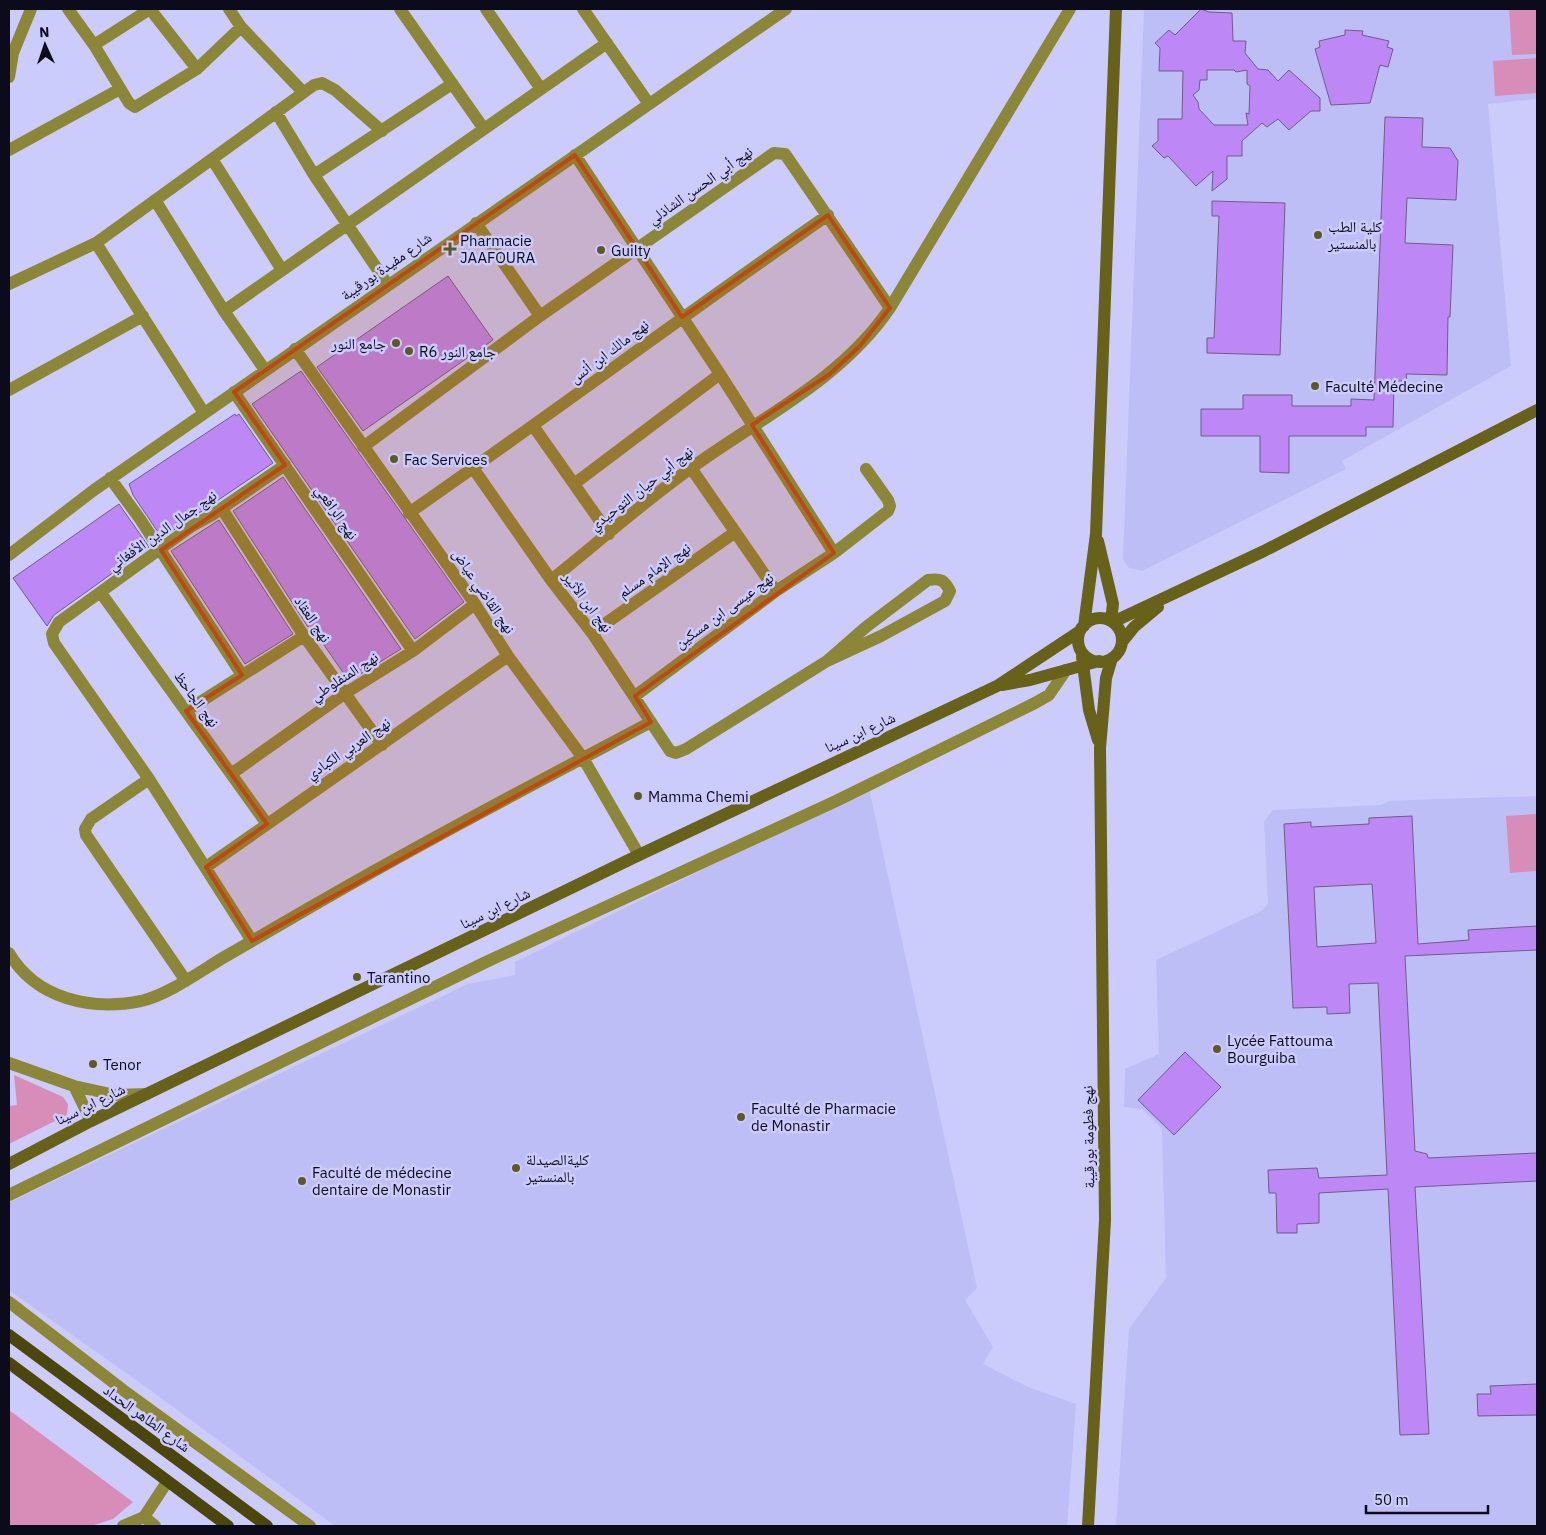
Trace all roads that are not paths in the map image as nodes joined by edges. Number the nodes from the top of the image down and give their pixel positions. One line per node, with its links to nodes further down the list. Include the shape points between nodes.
1 (31, 9): 15 (street, via 13,53)
2 (68, 9): 13 (street)
3 (150, 9): 13 (street); 14 (street)
4 (229, 9): 11 (street)
5 (400, 9): 16 (street)
6 (486, 9): 18 (street)
7 (584, 9): 12 (street)
8 (786, 9): 20 (street, شارع مفيدة بورڨيبة)
9 (1070, 9): 37 (street, نهج أبي حيان التوحيدي)
10 (1113, 12): 62 (main road)
11 (241, 27): 14 (street); 19 (street)
12 (607, 43): 18 (street); 20 (street)
13 (94, 45): 17 (street)
14 (197, 69): 17 (street, via 135,106 129,103)
15 (9, 77)
16 (452, 84): 22 (street); 23 (street)
17 (120, 88): 24 (street)
18 (541, 89): 22 (street)
19 (303, 92): 21 (street); 23 (street, via 314,85 328,85)
20 (650, 104): 25 (street, شارع مفيدة بورڨيبة)
21 (276, 112): 26 (street); 27 (street)
22 (484, 129): 30 (street)
23 (382, 131): 27 (street)
24 (9, 150)
25 (575, 155): 31 (street, شارع مفيدة بورڨيبة); 33 (street)
26 (212, 159): 28 (street); 34 (street)
27 (314, 175): 30 (street)
28 (155, 200): 32 (street); 38 (street)
29 (828, 215): 33 (street, نهج أبي الحسن الشاذلي, via 785,154 774,153); 37 (street, نهج أبي الحسن الشاذلي); 41 (street, نهج مالك ابن أنس)
30 (348, 224): 34 (street); 36 (street)
31 (476, 224): 36 (street, شارع مفيدة بورڨيبة); 40 (street)
32 (96, 243): 35 (street); 39 (street)
33 (638, 248): 40 (street, نهج أبي الحسن الشاذلي); 41 (street)
34 (282, 270): 38 (street)
35 (9, 284)
36 (388, 285): 42 (street, شارع مفيدة بورڨيبة)
37 (890, 308): 49 (street, نهج أبي حيان التوحيدي, via 866,340 835,369)
38 (224, 311): 43 (street)
39 (143, 316): 45 (street); 48 (street)
40 (540, 316): 51 (street, نهج أبي الحسن الشاذلي)
41 (682, 316): 44 (street); 50 (street, نهج مالك ابن أنس)
42 (295, 349): 43 (street, شارع مفيدة بورڨيبة); 51 (street, نهج القاضي عياض)
43 (265, 370): 46 (street, شارع مفيدة بورڨيبة)
44 (720, 374): 49 (street); 57 (street)
45 (9, 390)
46 (234, 392): 48 (street, شارع مفيدة بورڨيبة); 52 (street, نهج الرافعي)
47 (1537, 410): 69 (main road)
48 (204, 413): 56 (street, شارع مفيدة بورڨيبة)
49 (752, 425): 54 (street, نهج أبي حيان التوحيدي); 64 (street)
50 (534, 426): 53 (street, نهج مالك ابن أنس); 57 (street)
51 (363, 447): 59 (street, نهج القاضي عياض)
52 (285, 465): 58 (street, نهج جمال الدين الأفغاني); 76 (street, نهج الرافعي)
53 (473, 468): 59 (street, نهج مالك ابن أنس); 66 (street, نهج ابن الأثير)
54 (691, 468): 60 (street); 61 (street, نهج أبي حيان التوحيدي)
55 (866, 469): 64 (street, نهج عيسى ابن مسكين, via 890,506 888,511)
56 (110, 478): 63 (street); 65 (street, شارع مفيدة بورڨيبة)
57 (574, 484): 61 (street)
58 (222, 509): 63 (street, نهج جمال الدين الأفغاني, via 192,526); 74 (street, نهج العقاد)
59 (410, 513): 70 (street, نهج القاضي عياض)
60 (734, 533): 67 (street); 73 (street, نهج الإمام مسلم)
61 (609, 534): 66 (street, نهج أبي حيان التوحيدي)
62 (1096, 534): 71 (main road, via 1113,604); 72 (main road)
63 (161, 550): 68 (street, نهج جمال الدين الأفغاني); 84 (street)
64 (834, 553): 67 (street, نهج عيسى ابن مسكين)
65 (9, 556)
66 (551, 580): 73 (street, نهج ابن الأثير)
67 (776, 591): 87 (street, نهج عيسى ابن مسكين)
68 (101, 593): 88 (street, نهج الجاحظ); 94 (street, نهج جمال الدين الأفغاني, via 59,622 53,629 54,643)
69 (1172, 596): 71 (main road); 75 (main road, via 1134,627)
70 (474, 604): 76 (street, نهج المنفلوطي); 78 (street, نهج القاضي عياض)
71 (1112, 622): 72 (main road, via 1100,618); 75 (main road, via 1119,628)
72 (1082, 628): 77 (main road, via 1079,638); 85 (main road)
73 (592, 633): 87 (street, نهج ابن الأثير)
74 (304, 636): 84 (street); 86 (street, نهج العقاد)
75 (1122, 642): 79 (main road)
76 (413, 651): 86 (street, نهج المنفلوطي)
77 (1082, 651): 81 (main road, via 1092,660); 82 (main road, نهج فطومة بورقيبة)
78 (508, 656): 90 (street, نهج العربي الكبادي); 92 (street, نهج القاضي عياض)
79 (1112, 658): 81 (main road); 91 (main road, نهج فطومة بورقيبة, via 1106,678)
80 (827, 661): 80 (street, via 866,626 928,580 939,578 946,582 950,591 945,601); 89 (street, نهج ابن الأثير, via 676,753 670,751)
81 (1099, 661): 82 (main road)
82 (1083, 666): 83 (main road); 91 (main road, نهج فطومة بورقيبة, via 1089,710)
83 (1066, 670): 85 (main road); 106 (street, via 1049,695 992,724 836,801 486,962)
84 (242, 675): 88 (street)
85 (997, 686): 96 (main road, شارع ابن سينا)
86 (344, 694): 90 (street, نهج العقاد); 93 (street, نهج المنفلوطي)
87 (635, 696): 89 (street, نهج ابن الأثير)
88 (186, 711): 93 (street, نهج الجاحظ)
89 (651, 722): 92 (street)
90 (382, 745): 95 (street, نهج العربي الكبادي)
91 (1100, 748): 117 (main road, نهج فطومة بورقيبة, via 1105,1220)
92 (583, 758): 96 (street, نهج القاضي عياض); 98 (street)
93 (232, 774): 95 (street, نهج الجاحظ)
94 (149, 779): 97 (street); 100 (street, via 91,819 85,829 86,835)
95 (267, 824): 97 (street, نهج العربي الكبادي)
96 (639, 855): 103 (main road, شارع ابن سينا)
97 (206, 867): 98 (street)
98 (252, 941): 100 (street)
99 (9, 953): 100 (street, via 15,964 35,981 60,997 83,1004 112,1005 143,1000)
100 (186, 981)
101 (9, 1063): 102 (street)
102 (74, 1086): 103 (street, via 115,1095); 104 (street)
103 (147, 1094): 104 (main road, شارع ابن سينا)
104 (91, 1121): 105 (main road, شارع ابن سينا)
105 (9, 1164)
106 (9, 1195)
107 (9, 1302): 116 (street, via 123,1390)
108 (9, 1335): 115 (main road, شارع الطاهر الحداد)
109 (9, 1363): 110 (main road)
110 (167, 1482): 111 (street); 114 (main road)
111 (144, 1518): 112 (street); 113 (street)
112 (123, 1526)
113 (155, 1526)
114 (228, 1526)
115 (267, 1526)
116 (310, 1526)
117 (1088, 1526)

